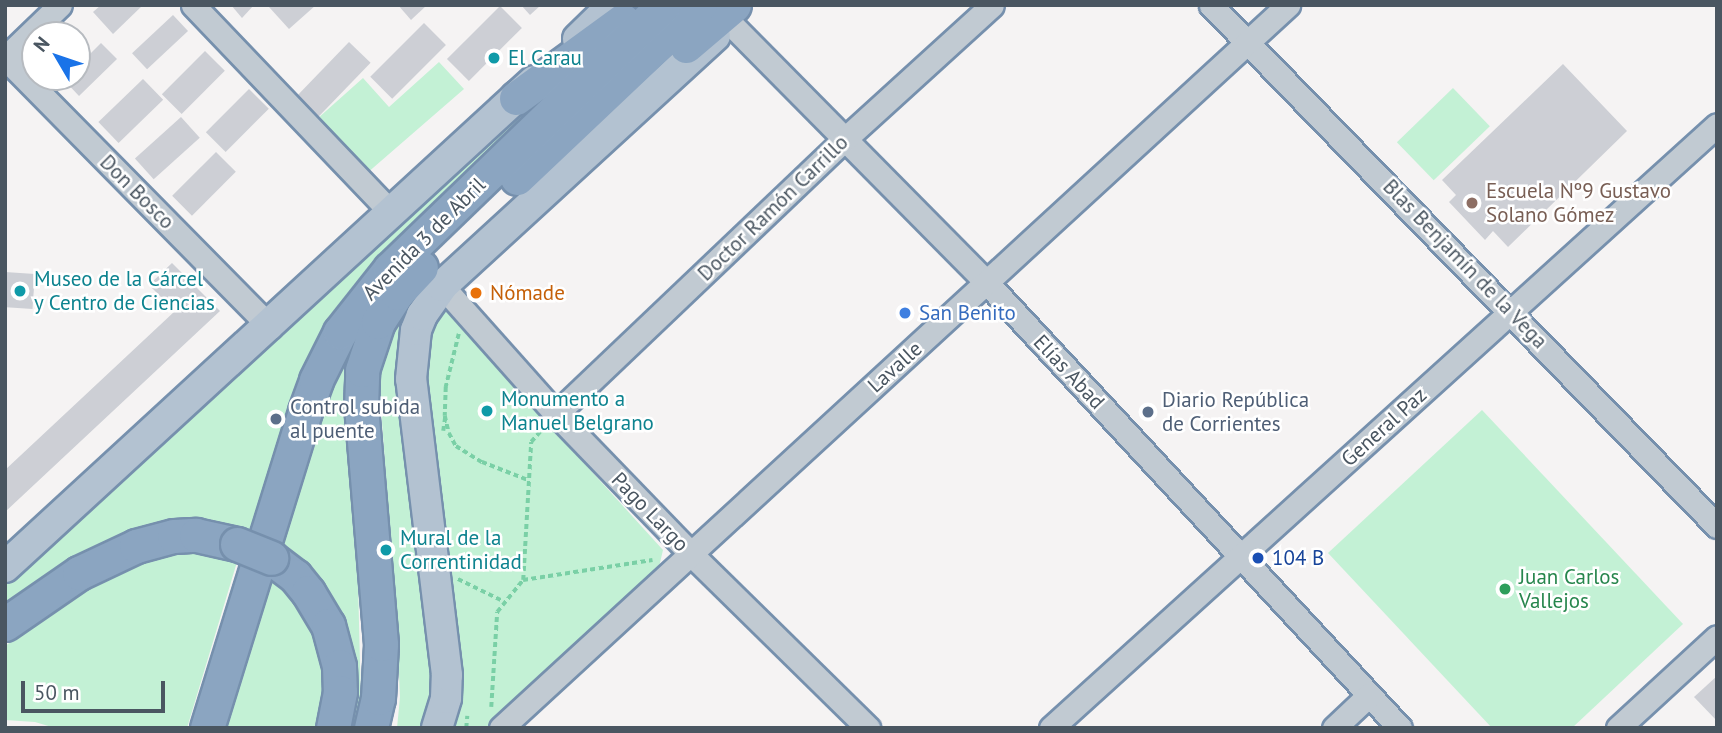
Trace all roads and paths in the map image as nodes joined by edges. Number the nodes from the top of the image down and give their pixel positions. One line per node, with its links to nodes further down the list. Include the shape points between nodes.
1 (60, 5): 12 (street)
2 (194, 5): 17 (street)
3 (613, 5): 13 (main road, Avenida 3 de Abril)
4 (641, 5): 13 (highway)
5 (663, 5): 36 (highway, Avenida 3 de Abril, via 390,269 340,332 305,411)
6 (700, 5): 16 (highway, Avenida 3 de Abril)
7 (992, 5): 15 (street, Doctor Ramón Carrillo)
8 (1211, 5): 11 (street, Blas Benjamín de la Vega)
9 (1288, 5): 11 (street, Lavalle)
10 (738, 11): 15 (street, Elías Abad); 16 (highway, via 581,135); 19 (main road)
11 (1247, 41): 18 (street, Lavalle); 21 (street, Blas Benjamín de la Vega)
12 (5, 58): 22 (street, Don Bosco)
13 (516, 98): 17 (main road, Avenida 3 de Abril)
14 (1717, 125): 21 (street, General Paz)
15 (846, 138): 18 (street, Elías Abad); 23 (street, Doctor Ramón Carrillo)
16 (511, 183): 38 (highway, Avenida 3 de Abril, via 397,293 367,348 361,408 381,644 378,698)
17 (393, 214): 22 (main road, Avenida 3 de Abril)
18 (987, 283): 26 (street, Lavalle); 27 (street, Elías Abad)
19 (442, 286): 20 (street, Pago Largo); 39 (main road, via 422,315 411,359 447,675)
20 (465, 312): 23 (street, Pago Largo); 24 (path, via 446,387 449,433 456,446 482,462)
21 (1512, 312): 25 (street, Blas Benjamín de la Vega); 27 (street, General Paz)
22 (270, 327): 28 (main road, Avenida 3 de Abril)
23 (556, 414): 24 (path, via 531,442); 26 (street, Pago Largo)
24 (528, 481): 30 (path)
25 (1717, 526)
26 (690, 553): 30 (path); 35 (street, Lavalle); 40 (street, Pago Largo)
27 (1241, 557): 34 (street, Elías Abad); 41 (street, General Paz)
28 (5, 567)
29 (453, 577): 31 (path)
30 (523, 580): 31 (path)
31 (503, 601): 35 (path, via 495,625)
32 (5, 624): 37 (highway, bridge, via 79,573 136,546 196,535 237,544 271,558 295,576 328,625 339,666)
33 (1717, 637): 44 (street)
34 (1369, 695): 42 (street); 43 (street, Elías Abad)
35 (496, 724)
36 (207, 728)
37 (333, 728)
38 (370, 728)
39 (437, 728)
40 (868, 728)
41 (1051, 728)
42 (1334, 728)
43 (1400, 728)
44 (1618, 728)

